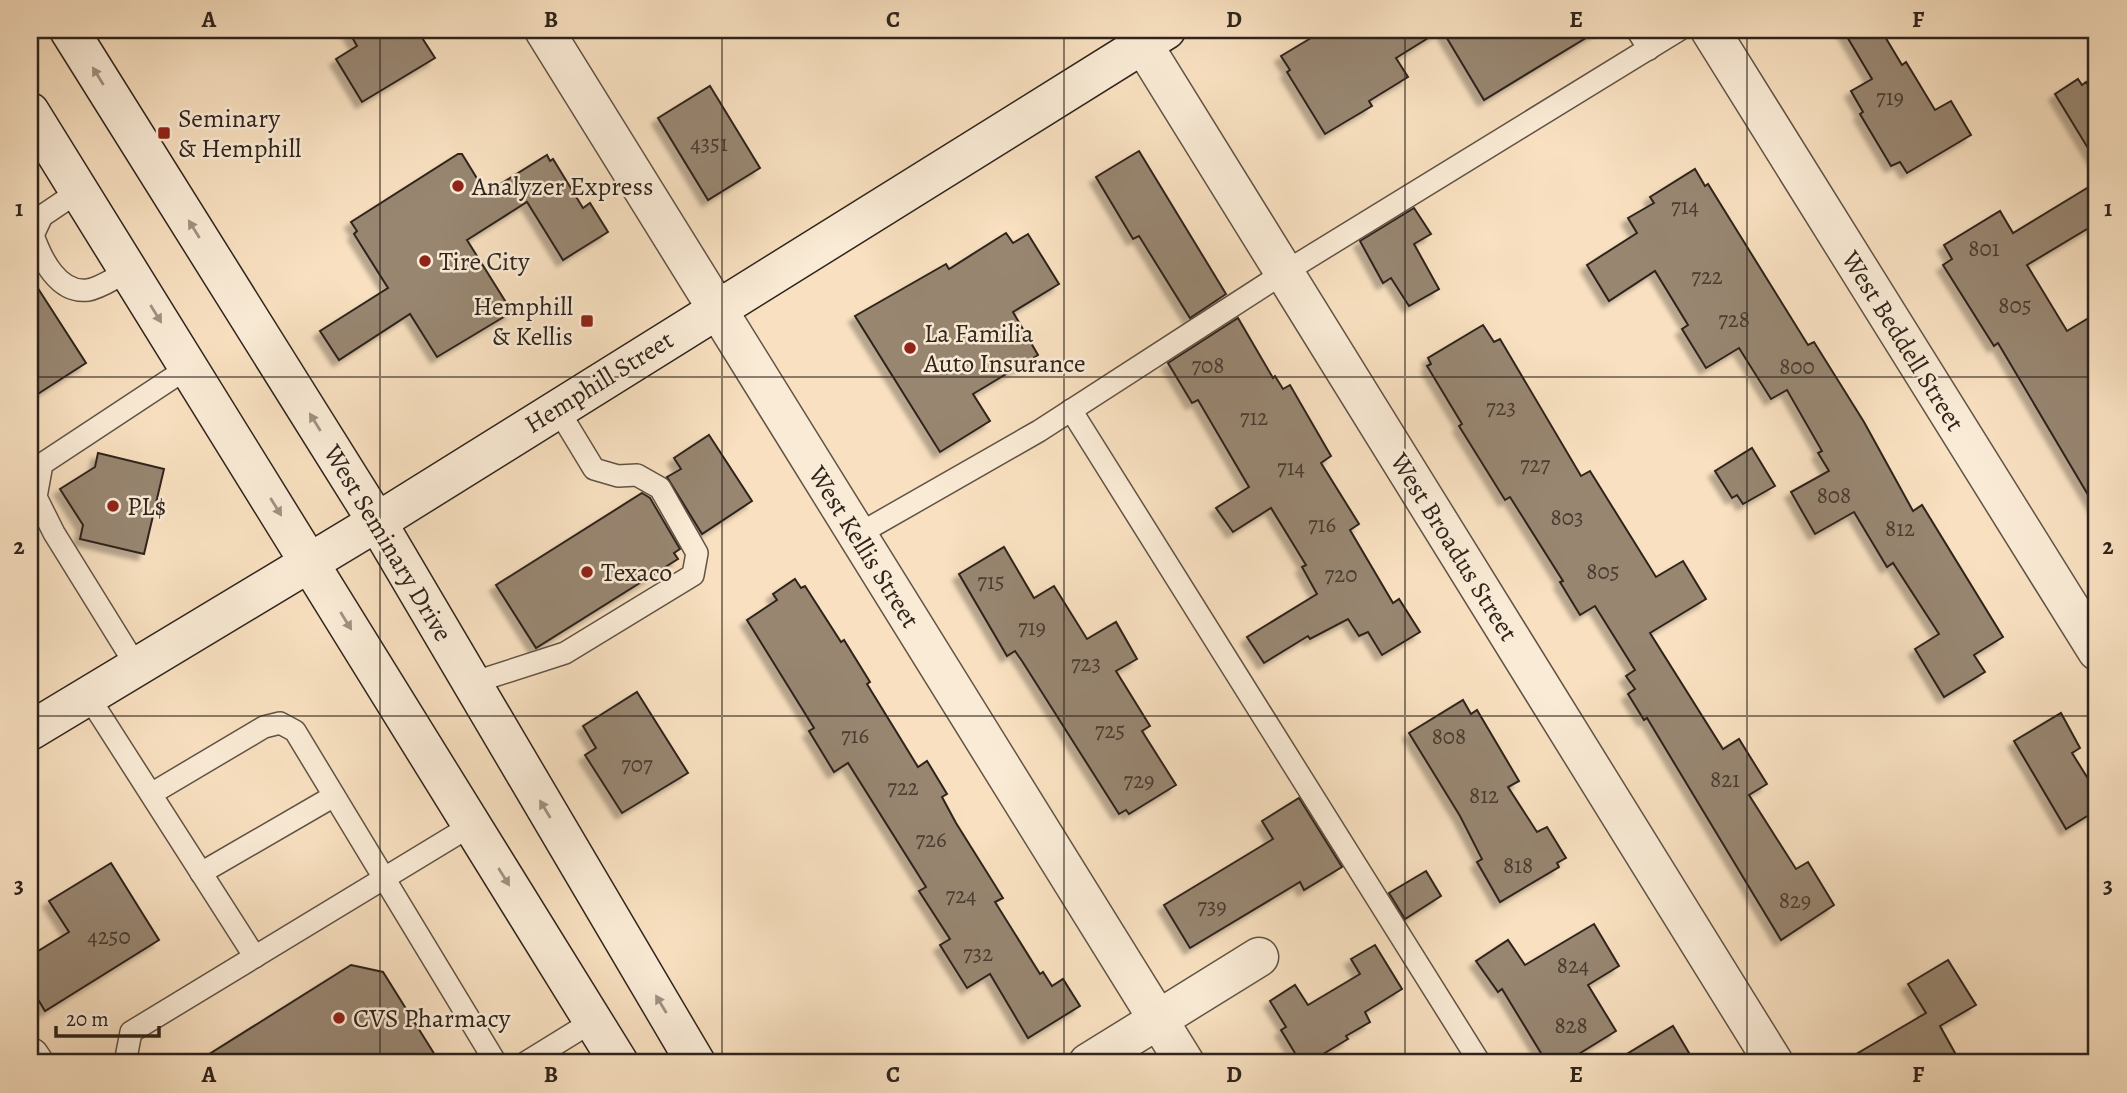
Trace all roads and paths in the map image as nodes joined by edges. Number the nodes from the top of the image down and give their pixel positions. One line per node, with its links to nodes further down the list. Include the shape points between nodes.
1 (69, 30): 16 (main road, West Seminary Drive, one-way to 1)
2 (544, 30): 12 (main road, West Kellis Street)
3 (1637, 30): 7 (lane)
4 (1679, 30): 7 (lane)
5 (1710, 30): 19 (main road, West Beddell Street)
6 (1148, 34): 11 (main road, West Broadus Street); 12 (main road, Hemphill Street)
7 (1649, 49): 11 (lane)
8 (31, 119): 9 (main road)
9 (79, 191): 10 (main road); 10 (lane, via 42,216 33,235 42,261 67,287 88,290)
10 (129, 271): 13 (main road, one-way to 13)
11 (1284, 272): 15 (lane); 43 (main road, West Broadus Street)
12 (716, 308): 14 (main road, Hemphill Street); 17 (main road, West Kellis Street)
13 (189, 368): 18 (main road, one-way to 18); 20 (lane, via 42,464 36,497)
14 (557, 408): 16 (main road, Hemphill Street); 21 (lane, via 594,469 637,475 660,488 697,554 693,575 565,653)
15 (1071, 410): 17 (lane); 42 (lane)
16 (377, 522): 18 (main road, Hemphill Street); 21 (main road, West Seminary Drive)
17 (857, 535): 31 (main road, West Kellis Street)
18 (310, 563): 20 (main road, Hemphill Street); 26 (main road, one-way to 26)
19 (2097, 651)
20 (138, 667): 22 (main road, Hemphill Street)
21 (472, 683): 39 (main road, West Seminary Drive, one-way to 21)
22 (88, 696): 23 (main road, Hemphill Street); 24 (lane)
23 (30, 730)
24 (151, 794): 25 (lane, via 264,727 280,723 295,731); 27 (lane)
25 (334, 796): 27 (lane); 28 (lane)
26 (472, 825): 28 (lane); 32 (main road, one-way to 32)
27 (201, 873): 29 (lane)
28 (383, 879): 29 (lane); 36 (lane)
29 (255, 957): 35 (lane, via 131,1032)
30 (1259, 957): 31 (main road)
31 (1157, 1020): 40 (main road); 41 (main road, West Kellis Street)
32 (593, 1021): 37 (lane); 38 (main road)
33 (30, 1057): 34 (main road)
34 (34, 1063)
35 (125, 1063)
36 (496, 1063)
37 (525, 1063)
38 (619, 1063)
39 (696, 1063)
40 (1088, 1063)
41 (1185, 1063)
42 (1480, 1063)
43 (1774, 1063)

